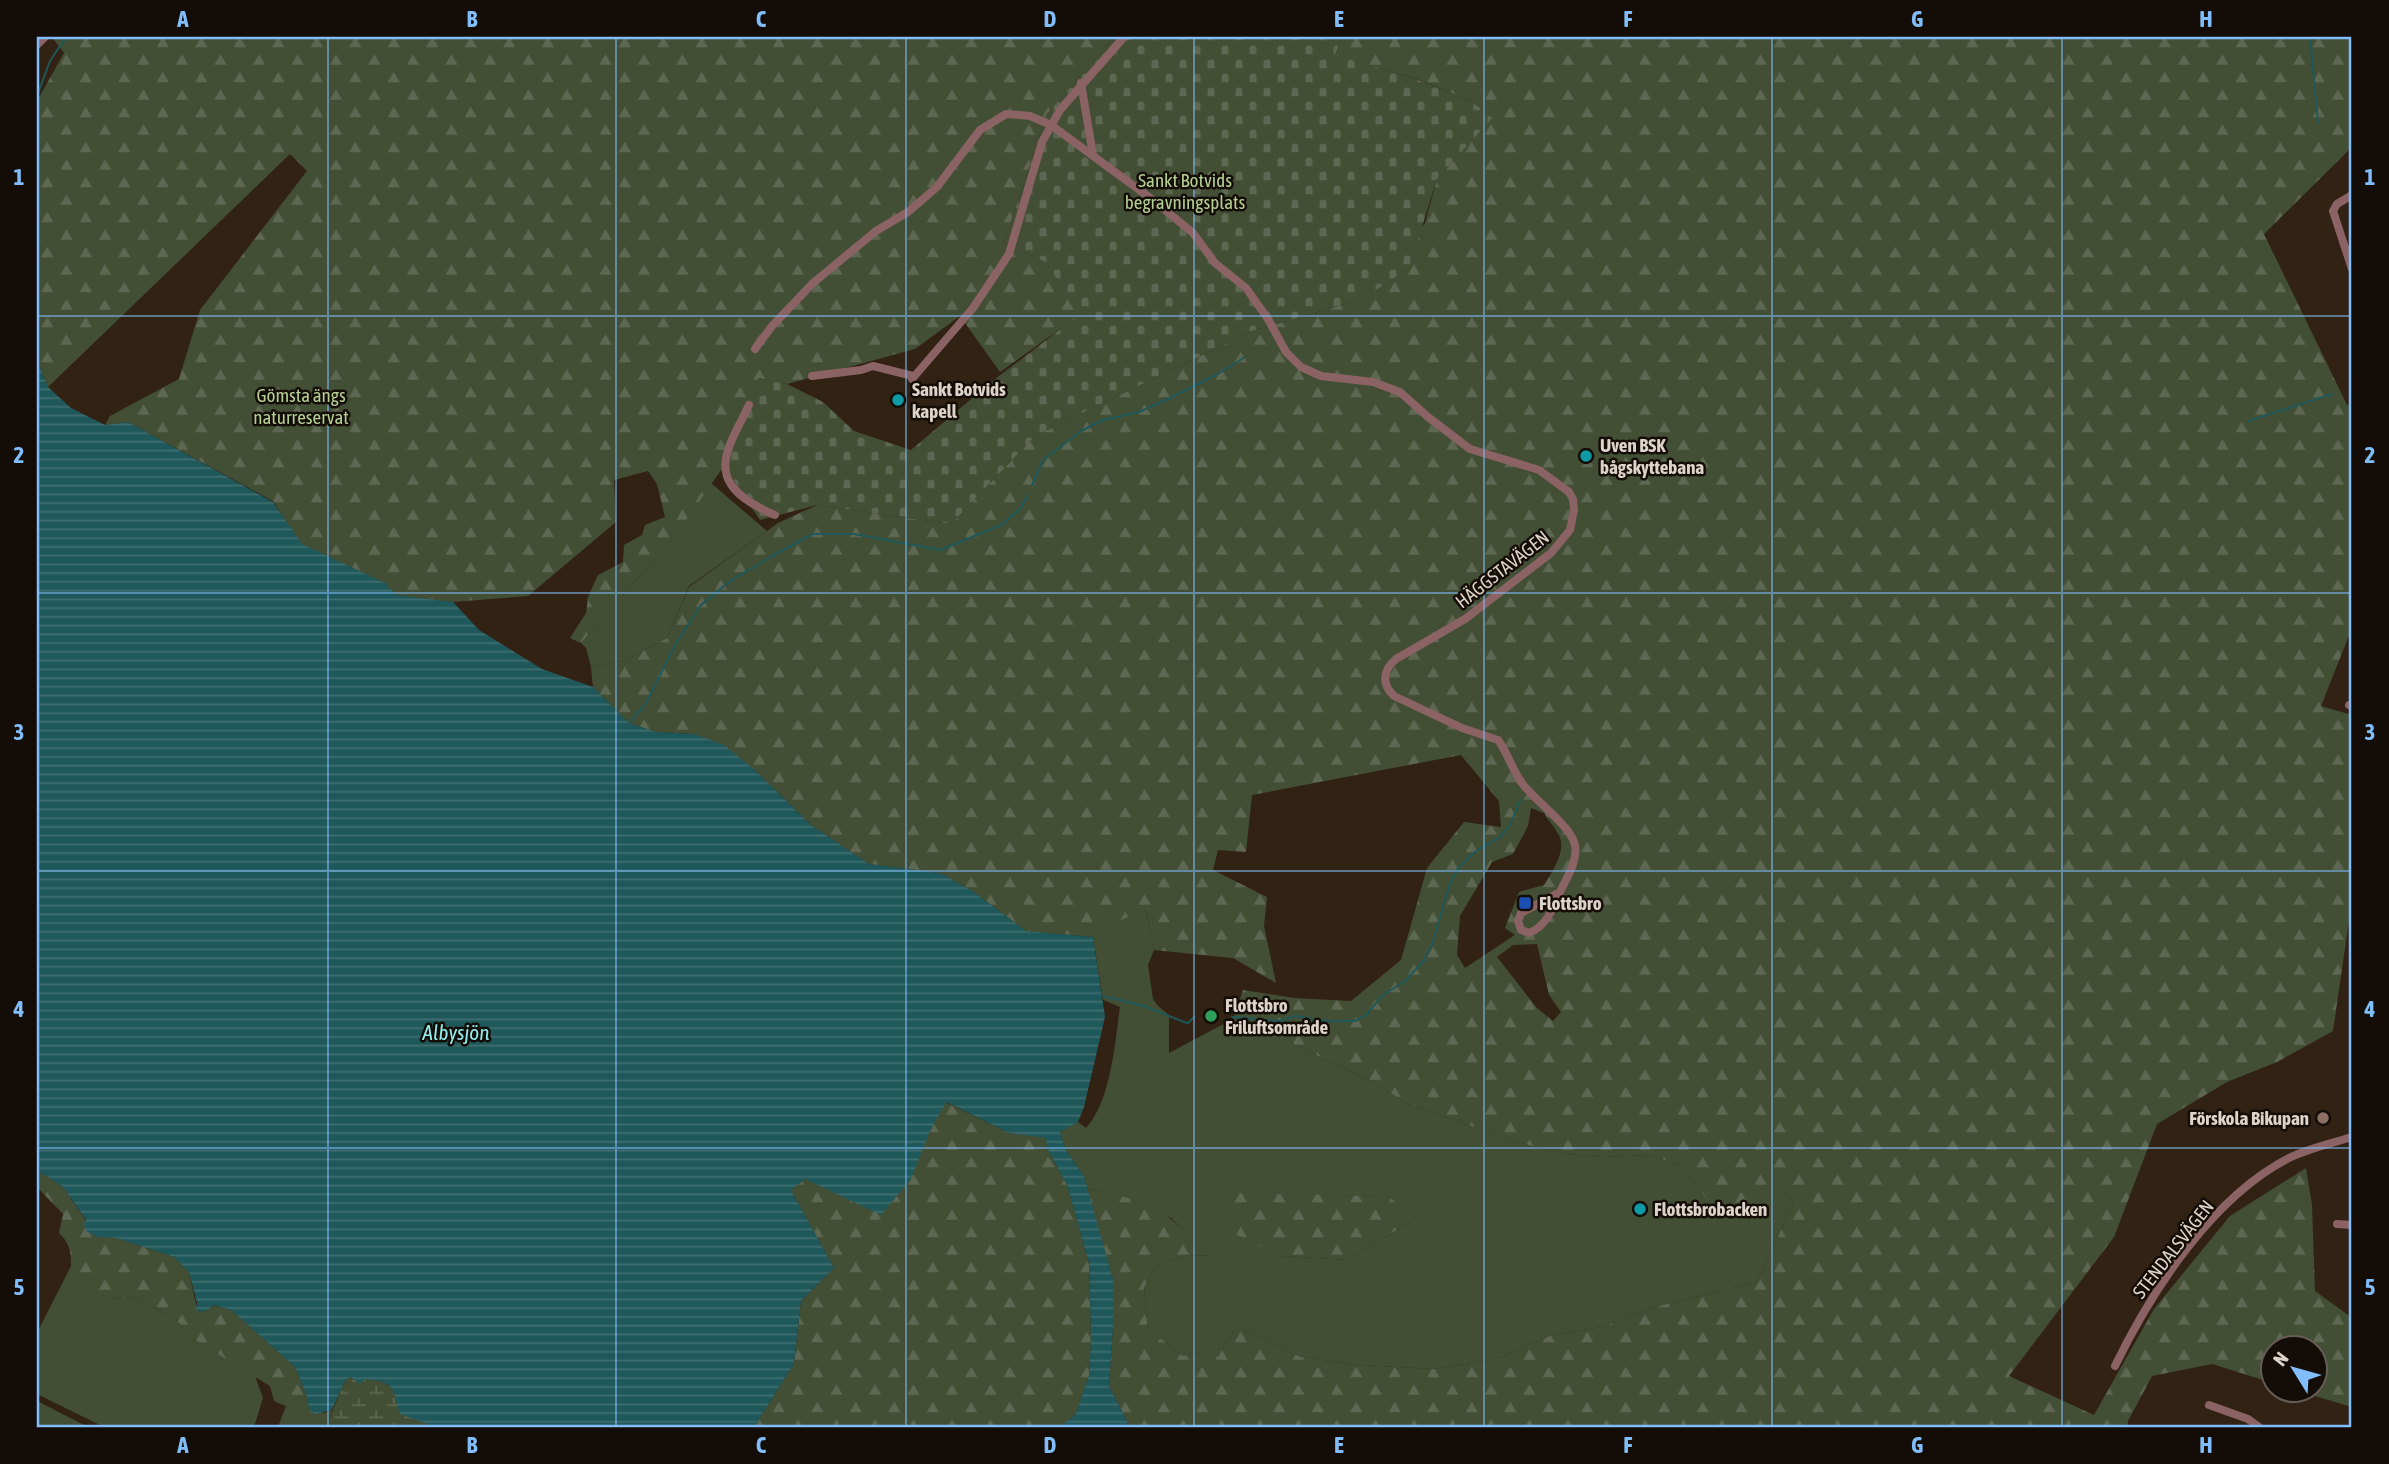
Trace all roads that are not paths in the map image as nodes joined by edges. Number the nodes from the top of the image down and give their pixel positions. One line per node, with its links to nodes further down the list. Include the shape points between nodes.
1 (45, 37): 3 (street)
2 (1124, 37): 4 (street)
3 (37, 45)
4 (1081, 83): 5 (street); 6 (street)
5 (1051, 125): 6 (street, HÄGGSTAVÄGEN); 9 (street, HÄGGSTAVÄGEN, via 1030,116 1006,114 980,131 937,187 813,284); 10 (street, via 1039,147 1009,254 974,308 913,377 873,366)
6 (1093, 155): 13 (street, HÄGGSTAVÄGEN, via 1193,233 1215,264 1246,288 1286,352 1301,367 1321,376 1373,382 1400,392 1470,449 1539,470 1569,492 1574,510 1570,530 1551,553 1465,619 1396,659 1384,676 1394,695 1498,740 1521,782 1573,838 1575,855)
7 (2352, 195): 8 (street, via 2337,204 2334,215)
8 (2352, 269)
9 (755, 349)
10 (813, 376)
11 (750, 405): 12 (street, via 731,442 725,475 736,493)
12 (775, 515)
13 (1560, 892): 13 (street, via 1521,914 1521,930 1537,929)
14 (2352, 1137): 17 (street, STENDALSVÄGEN, via 2291,1157 2262,1175 2213,1219 2141,1315)
15 (2337, 1224): 16 (street)
16 (2352, 1225)
17 (2115, 1366)
18 (2209, 1405): 19 (street)
19 (2259, 1427)

